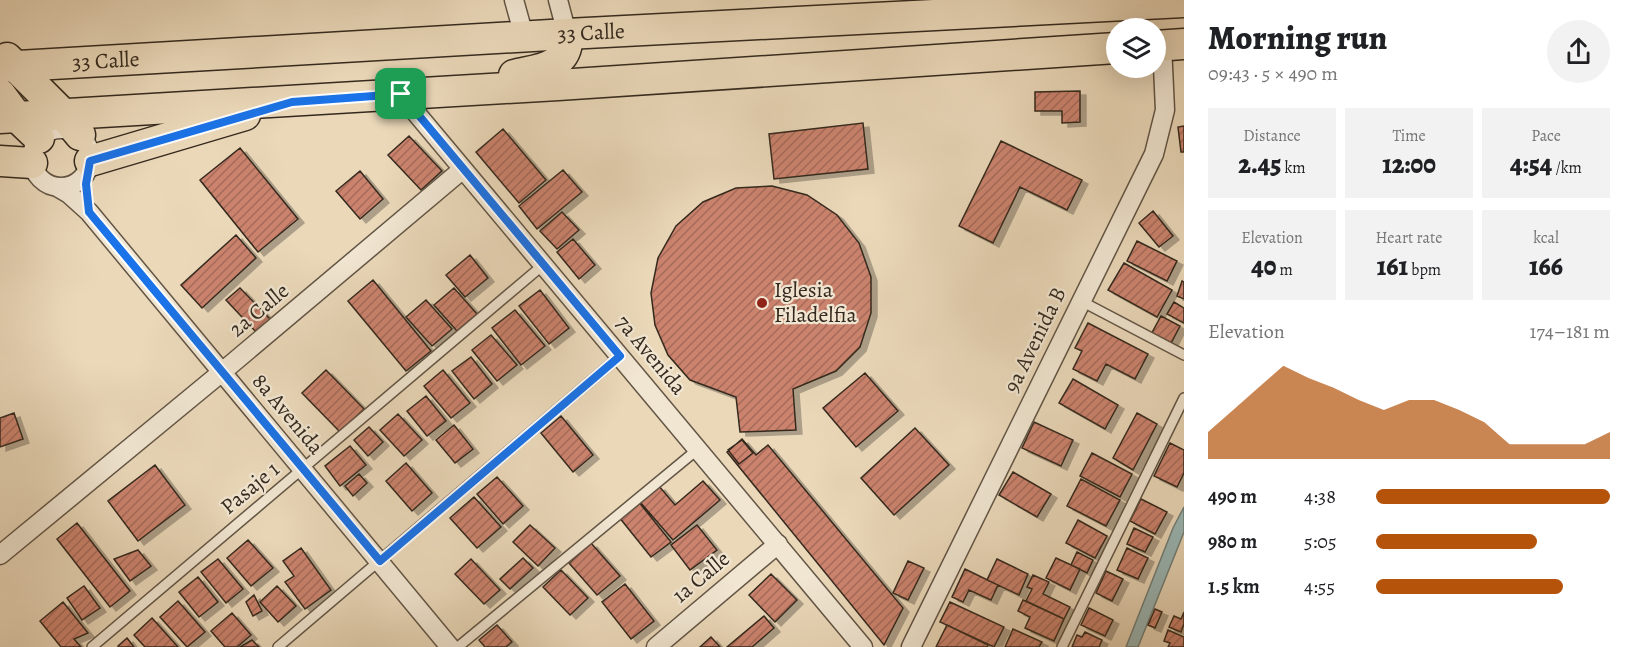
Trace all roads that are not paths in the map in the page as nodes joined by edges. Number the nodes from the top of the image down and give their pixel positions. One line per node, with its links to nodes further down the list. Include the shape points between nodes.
1 (514, 0): 5 (street)
2 (558, 0): 4 (street)
3 (1165, 2): 4 (main road, 33 Calle)
4 (567, 34): 5 (main road, 33 Calle); 9 (main road, via 566,50 552,65)
5 (524, 36): 8 (main road, 33 Calle)
6 (1168, 45): 20 (street, 9a Avenida B, via 1165,110 1154,154)
7 (1106, 49): 9 (main road)
8 (5, 62): 13 (main road)
9 (444, 92): 10 (main road)
10 (401, 94): 11 (main road); 16 (street, 7a Avenida)
11 (292, 102): 13 (main road); 13 (main road)
12 (6, 110): 13 (main road); 14 (main road)
13 (80, 145): 14 (street, via 63,128 54,129 46,132); 17 (street, via 82,178 75,184); 18 (street)
14 (35, 151): 15 (main road); 17 (street, 8a Avenida, via 35,172)
15 (0, 161)
16 (463, 169): 19 (street, 7a Avenida); 23 (street, 2a Calle)
17 (57, 187): 18 (street, 8a Avenida)
18 (89, 212): 23 (street, 8a Avenida)
19 (543, 265): 22 (street, 7a Avenida); 26 (lane, Pasaje 1)
20 (1081, 301): 21 (lane); 36 (street, 9a Avenida B)
21 (1184, 355)
22 (620, 356): 25 (street, 7a Avenida); 29 (lane)
23 (222, 372): 26 (street, 8a Avenida); 28 (street, 2a Calle)
24 (1184, 398): 37 (lane)
25 (698, 449): 27 (street, 7a Avenida); 34 (lane)
26 (303, 469): 29 (street, 8a Avenida); 31 (lane, Pasaje 1)
27 (778, 544): 30 (street, 7a Avenida); 35 (street, 1a Calle)
28 (0, 555)
29 (380, 561): 32 (lane); 33 (street, 8a Avenida)
30 (856, 644)
31 (92, 647)
32 (278, 647)
33 (450, 647)
34 (458, 647)
35 (656, 647)
36 (911, 647)
37 (1062, 647)

